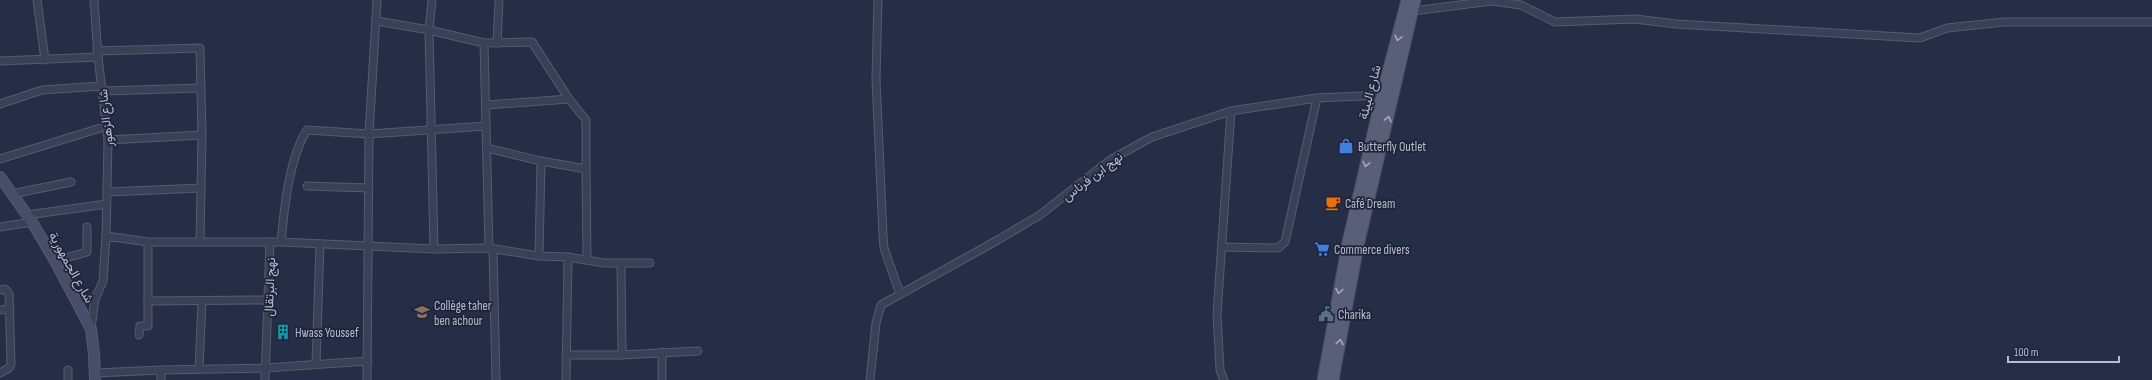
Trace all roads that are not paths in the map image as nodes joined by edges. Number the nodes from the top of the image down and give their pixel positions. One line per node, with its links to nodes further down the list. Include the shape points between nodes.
1 (37, 0): 15 (street)
2 (94, 0): 14 (street, شارع الزهور)
3 (377, 0): 9 (street)
4 (432, 0): 11 (street)
5 (499, 0): 13 (street)
6 (878, 0): 64 (street, via 876,79 883,235 886,256)
7 (1407, 0): 20 (main road, شارع البيئة, one-way to 20)
8 (1414, 5): 10 (street, via 1491,1 1521,5 1556,22 1635,19 1676,24 1920,38 1947,28 2004,22); 19 (main road, شارع البيئة)
9 (377, 21): 11 (street); 29 (street)
10 (2152, 22)
11 (429, 30): 12 (street); 28 (street)
12 (484, 43): 13 (street); 24 (street)
13 (497, 43): 22 (street, via 532,42)
14 (98, 54): 15 (street); 17 (street, شارع الزهور); 18 (street, via 200,48)
15 (45, 60): 16 (street)
16 (0, 61)
17 (102, 88): 18 (street); 23 (street, via 42,90); 26 (street, شارع الزهور)
18 (200, 88): 30 (street)
19 (1394, 94): 20 (street, نهج ابن فرناس); 96 (main road, شارع البيئة, one-way to 19, via 1358,246)
20 (1382, 95): 21 (street, نهج ابن فرناس); 95 (main road, شارع البيئة, one-way to 95, via 1348,242)
21 (1317, 98): 25 (street, نهج ابن فرناس); 53 (street, via 1285,242 1278,248)
22 (569, 99): 24 (street); 35 (street, via 586,120)
23 (0, 104)
24 (486, 105): 27 (street)
25 (1231, 111): 53 (street); 64 (street, نهج ابن فرناس, via 1166,131 1128,149 1040,215)
26 (107, 126): 31 (street, شارع الزهور); 33 (street)
27 (486, 126): 28 (street); 32 (street)
28 (430, 129): 29 (street); 55 (street)
29 (369, 134): 40 (street); 51 (street, via 307,130 295,160 287,193)
30 (202, 135): 31 (street); 39 (street)
31 (108, 140): 41 (street, شارع الزهور)
32 (487, 148): 34 (street); 56 (street)
33 (0, 159)
34 (541, 161): 35 (street); 57 (street)
35 (586, 168): 59 (street)
36 (0, 177): 42 (street, شارع الجمهورية)
37 (71, 182): 42 (street)
38 (307, 186): 40 (street)
39 (202, 188): 41 (street); 48 (street)
40 (369, 188): 54 (street)
41 (108, 192): 43 (street, شارع الزهور)
42 (12, 194): 44 (street, شارع الجمهورية)
43 (108, 204): 44 (street); 47 (street, شارع الزهور)
44 (29, 219): 45 (street); 60 (street, شارع الجمهورية)
45 (0, 227)
46 (87, 227): 60 (street, via 88,252 82,256)
47 (106, 236): 49 (street); 65 (street, شارع الزهور, via 103,280)
48 (200, 241): 49 (street); 50 (street)
49 (148, 242): 68 (street)
50 (270, 242): 51 (street); 67 (street, نهج البرتقال)
51 (281, 242): 52 (street)
52 (320, 244): 54 (street); 79 (street)
53 (1222, 247): 94 (street, via 1217,314 1220,370)
54 (369, 248): 55 (street); 78 (street)
55 (434, 249): 56 (street)
56 (491, 249): 57 (street); 90 (street)
57 (539, 256): 58 (street)
58 (568, 257): 59 (street); 76 (street)
59 (587, 259): 62 (street)
60 (55, 261): 66 (street, شارع الجمهورية)
61 (650, 263): 62 (street)
62 (621, 264): 77 (street)
63 (0, 290): 70 (street, via 5,289 9,294)
64 (900, 294): 93 (street, نهج ابن فرناس, via 881,305 876,323)
65 (95, 299): 66 (street); 72 (street, شارع الزهور)
66 (76, 300): 72 (street, شارع الجمهورية)
67 (269, 300): 69 (street); 80 (street, نهج البرتقال)
68 (148, 301): 69 (street); 73 (street, via 148,326 140,326)
69 (202, 301): 83 (street)
70 (10, 309): 71 (street); 84 (street, via 11,364)
71 (0, 310)
72 (90, 329): 85 (street, شارع الجمهورية)
73 (139, 335)
74 (698, 351): 75 (street)
75 (662, 352): 77 (street); 92 (street)
76 (566, 355): 77 (street); 91 (street)
77 (622, 355)
78 (368, 361): 79 (street); 89 (street)
79 (316, 364): 80 (street)
80 (266, 368): 83 (street); 88 (street, نهج البرتقال)
81 (68, 370): 86 (street)
82 (161, 370): 83 (street); 85 (street); 87 (street)
83 (199, 370)
84 (0, 373)
85 (95, 377)
86 (68, 380)
87 (161, 380)
88 (265, 380)
89 (367, 380)
90 (496, 380)
91 (566, 380)
92 (662, 380)
93 (870, 380)
94 (1224, 380)
95 (1323, 380)
96 (1333, 380)

